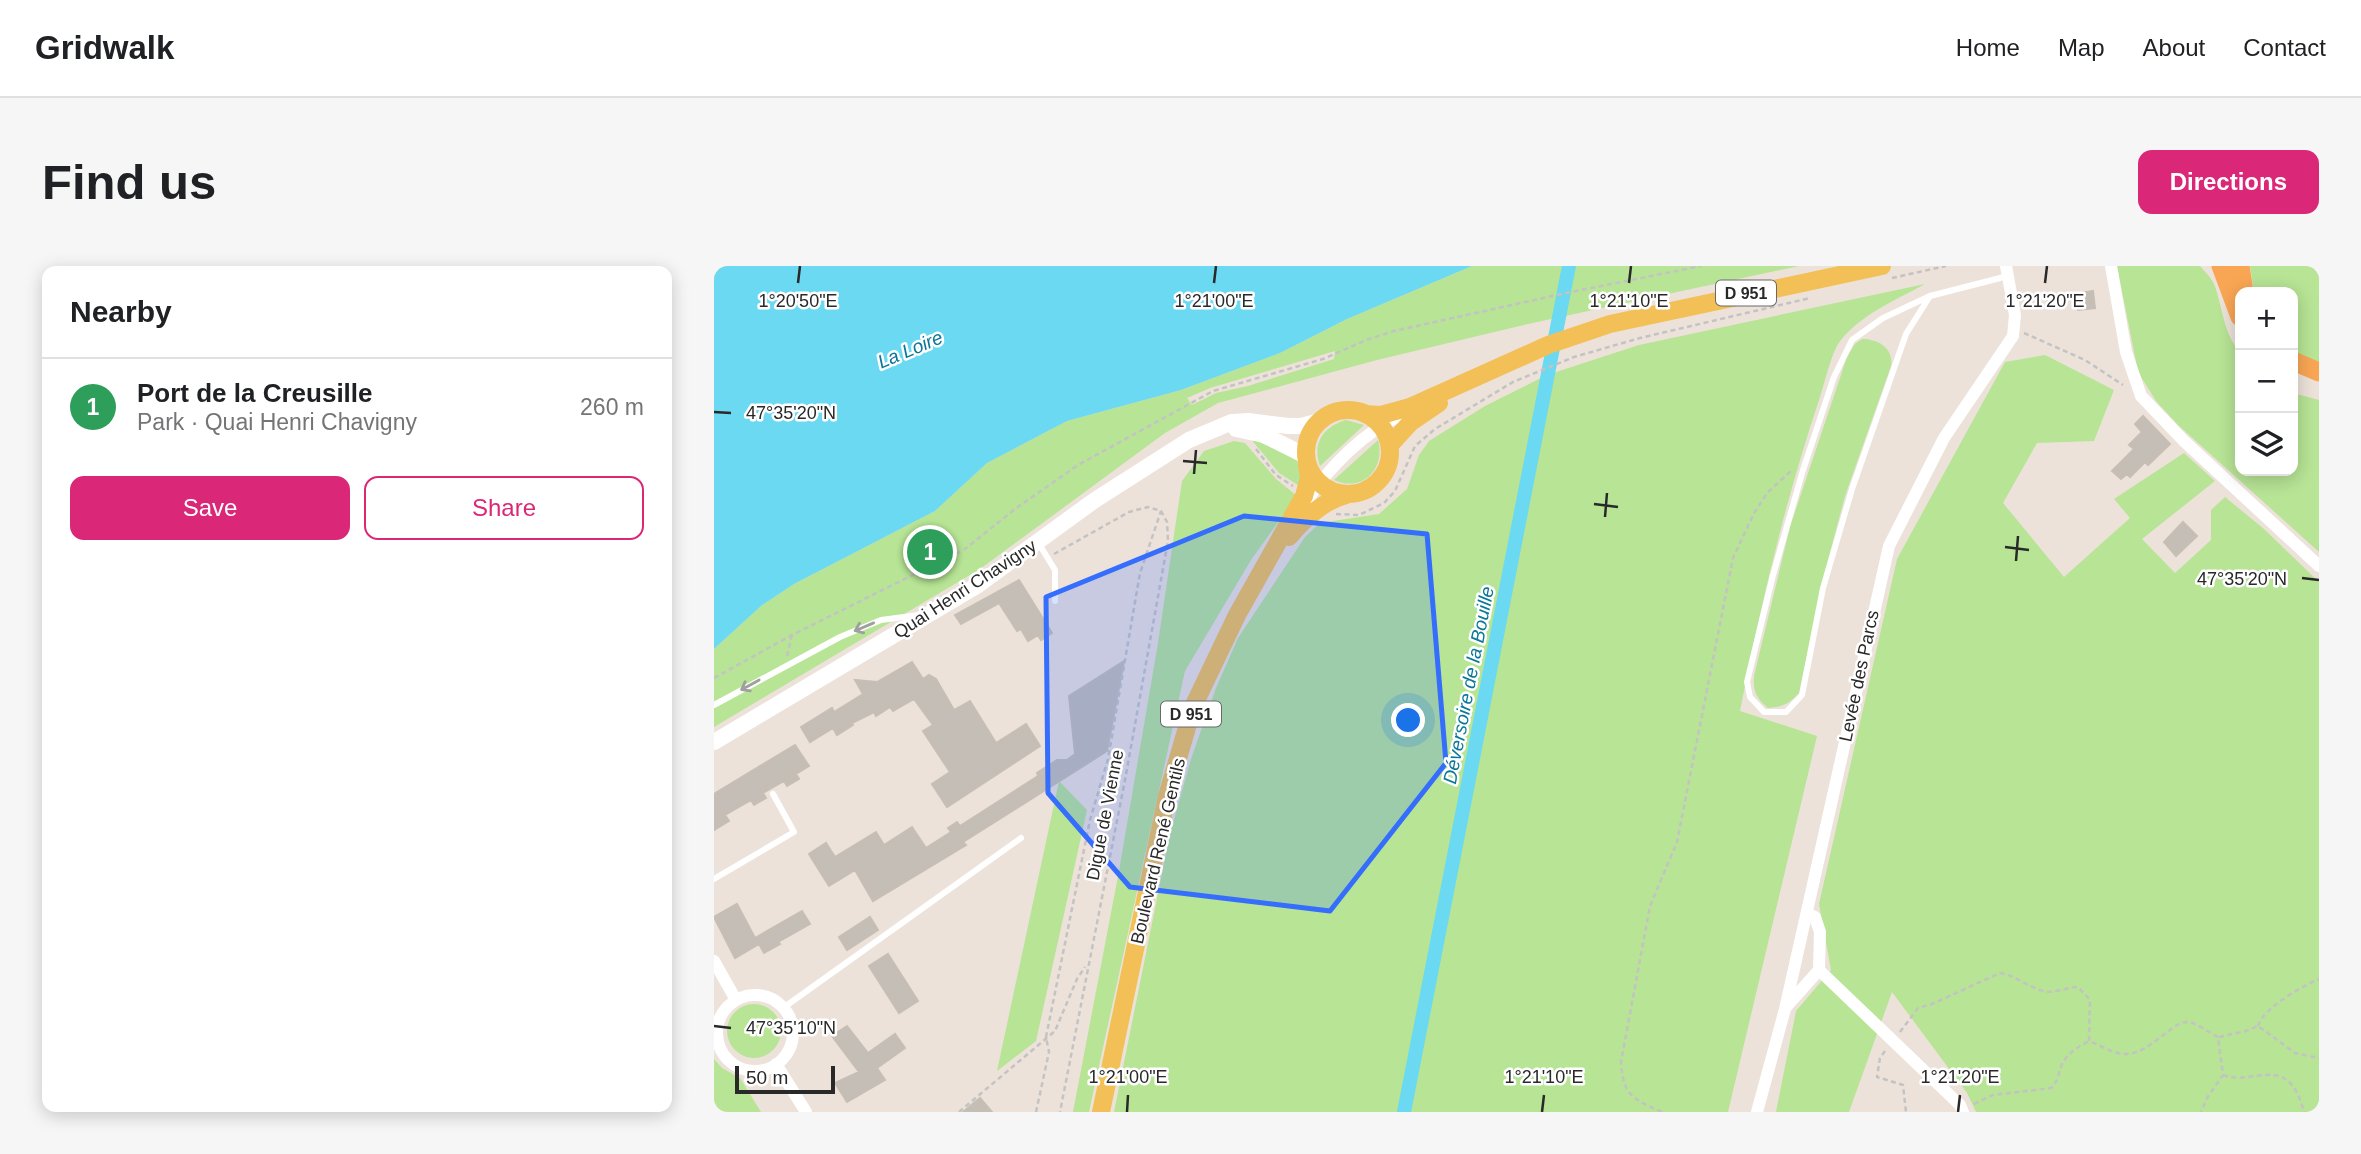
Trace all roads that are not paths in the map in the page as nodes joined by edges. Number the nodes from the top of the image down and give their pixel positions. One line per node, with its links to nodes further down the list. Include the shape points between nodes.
1 (2111, 266): 24 (street, via 2126,352 2141,396 2183,441)
2 (2221, 266): 8 (highway)
3 (2240, 266): 6 (highway)
4 (2007, 271): 7 (lane); 32 (street, Levée des Parcs, via 2015,315 2013,336 1944,438 1889,546)
5 (1887, 272): 10 (main road, D 951, via 1610,324 1548,345)
6 (2243, 287)
7 (1930, 296): 7 (lane, via 1906,334 1852,489 1823,589 1802,695 1786,712 1764,712 1750,697 1747,682 1773,575 1834,377 1852,341 1883,318)
8 (2235, 304)
9 (2298, 363): 11 (highway)
10 (1490, 372): 14 (main road, D 951, via 1394,412); 16 (street); 18 (main road, D 951, via 1411,422)
11 (2319, 372)
12 (2298, 378): 13 (highway)
13 (2319, 385)
14 (1365, 414): 15 (main road, via 1341,411); 16 (main road)
15 (1320, 421): 17 (main road, Quai Henri Chavigny, via 1301,426 1232,422); 19 (main road, Boulevard René Gentils, via 1309,437)
16 (1380, 426): 18 (main road); 20 (street)
17 (1212, 430): 19 (main road, via 1240,429 1264,435); 22 (main road, Quai Henri Chavigny, via 1167,452)
18 (1390, 445): 21 (main road, Boulevard René Gentils, via 1383,476 1367,490)
19 (1307, 460): 20 (main road); 23 (main road, Boulevard René Gentils / D 951, via 1304,496)
20 (1320, 483): 21 (main road); 23 (street)
21 (1346, 495): 23 (main road, Boulevard René Gentils / D 951, via 1332,499 1301,523)
22 (1038, 542): 25 (lane, via 1055,570); 26 (main road, Quai Henri Chavigny)
23 (1266, 563): 41 (main road, Boulevard René Gentils / D 951, via 1190,719 1167,796)
24 (2319, 566)
25 (1055, 601)
26 (930, 614): 27 (lane, one-way to 27, via 881,620 840,637); 28 (main road, Quai Henri Chavigny)
27 (714, 705)
28 (714, 742)
29 (773, 794): 31 (lane, via 794,832)
30 (1021, 838): 37 (lane)
31 (714, 879)
32 (1807, 913): 34 (street, via 1815,917 1820,932); 36 (street, Levée des Parcs)
33 (714, 961): 35 (street)
34 (1819, 970): 36 (street); 39 (street)
35 (736, 1000): 37 (street, via 761,995); 38 (street, via 720,1016 717,1040 722,1052 740,1068 765,1069)
36 (1785, 1007): 42 (street, Levée des Parcs)
37 (783, 1008): 38 (street, via 793,1031 791,1044)
38 (776, 1064): 40 (street)
39 (1961, 1108)
40 (806, 1112)
41 (1101, 1112)
42 (1757, 1112)

